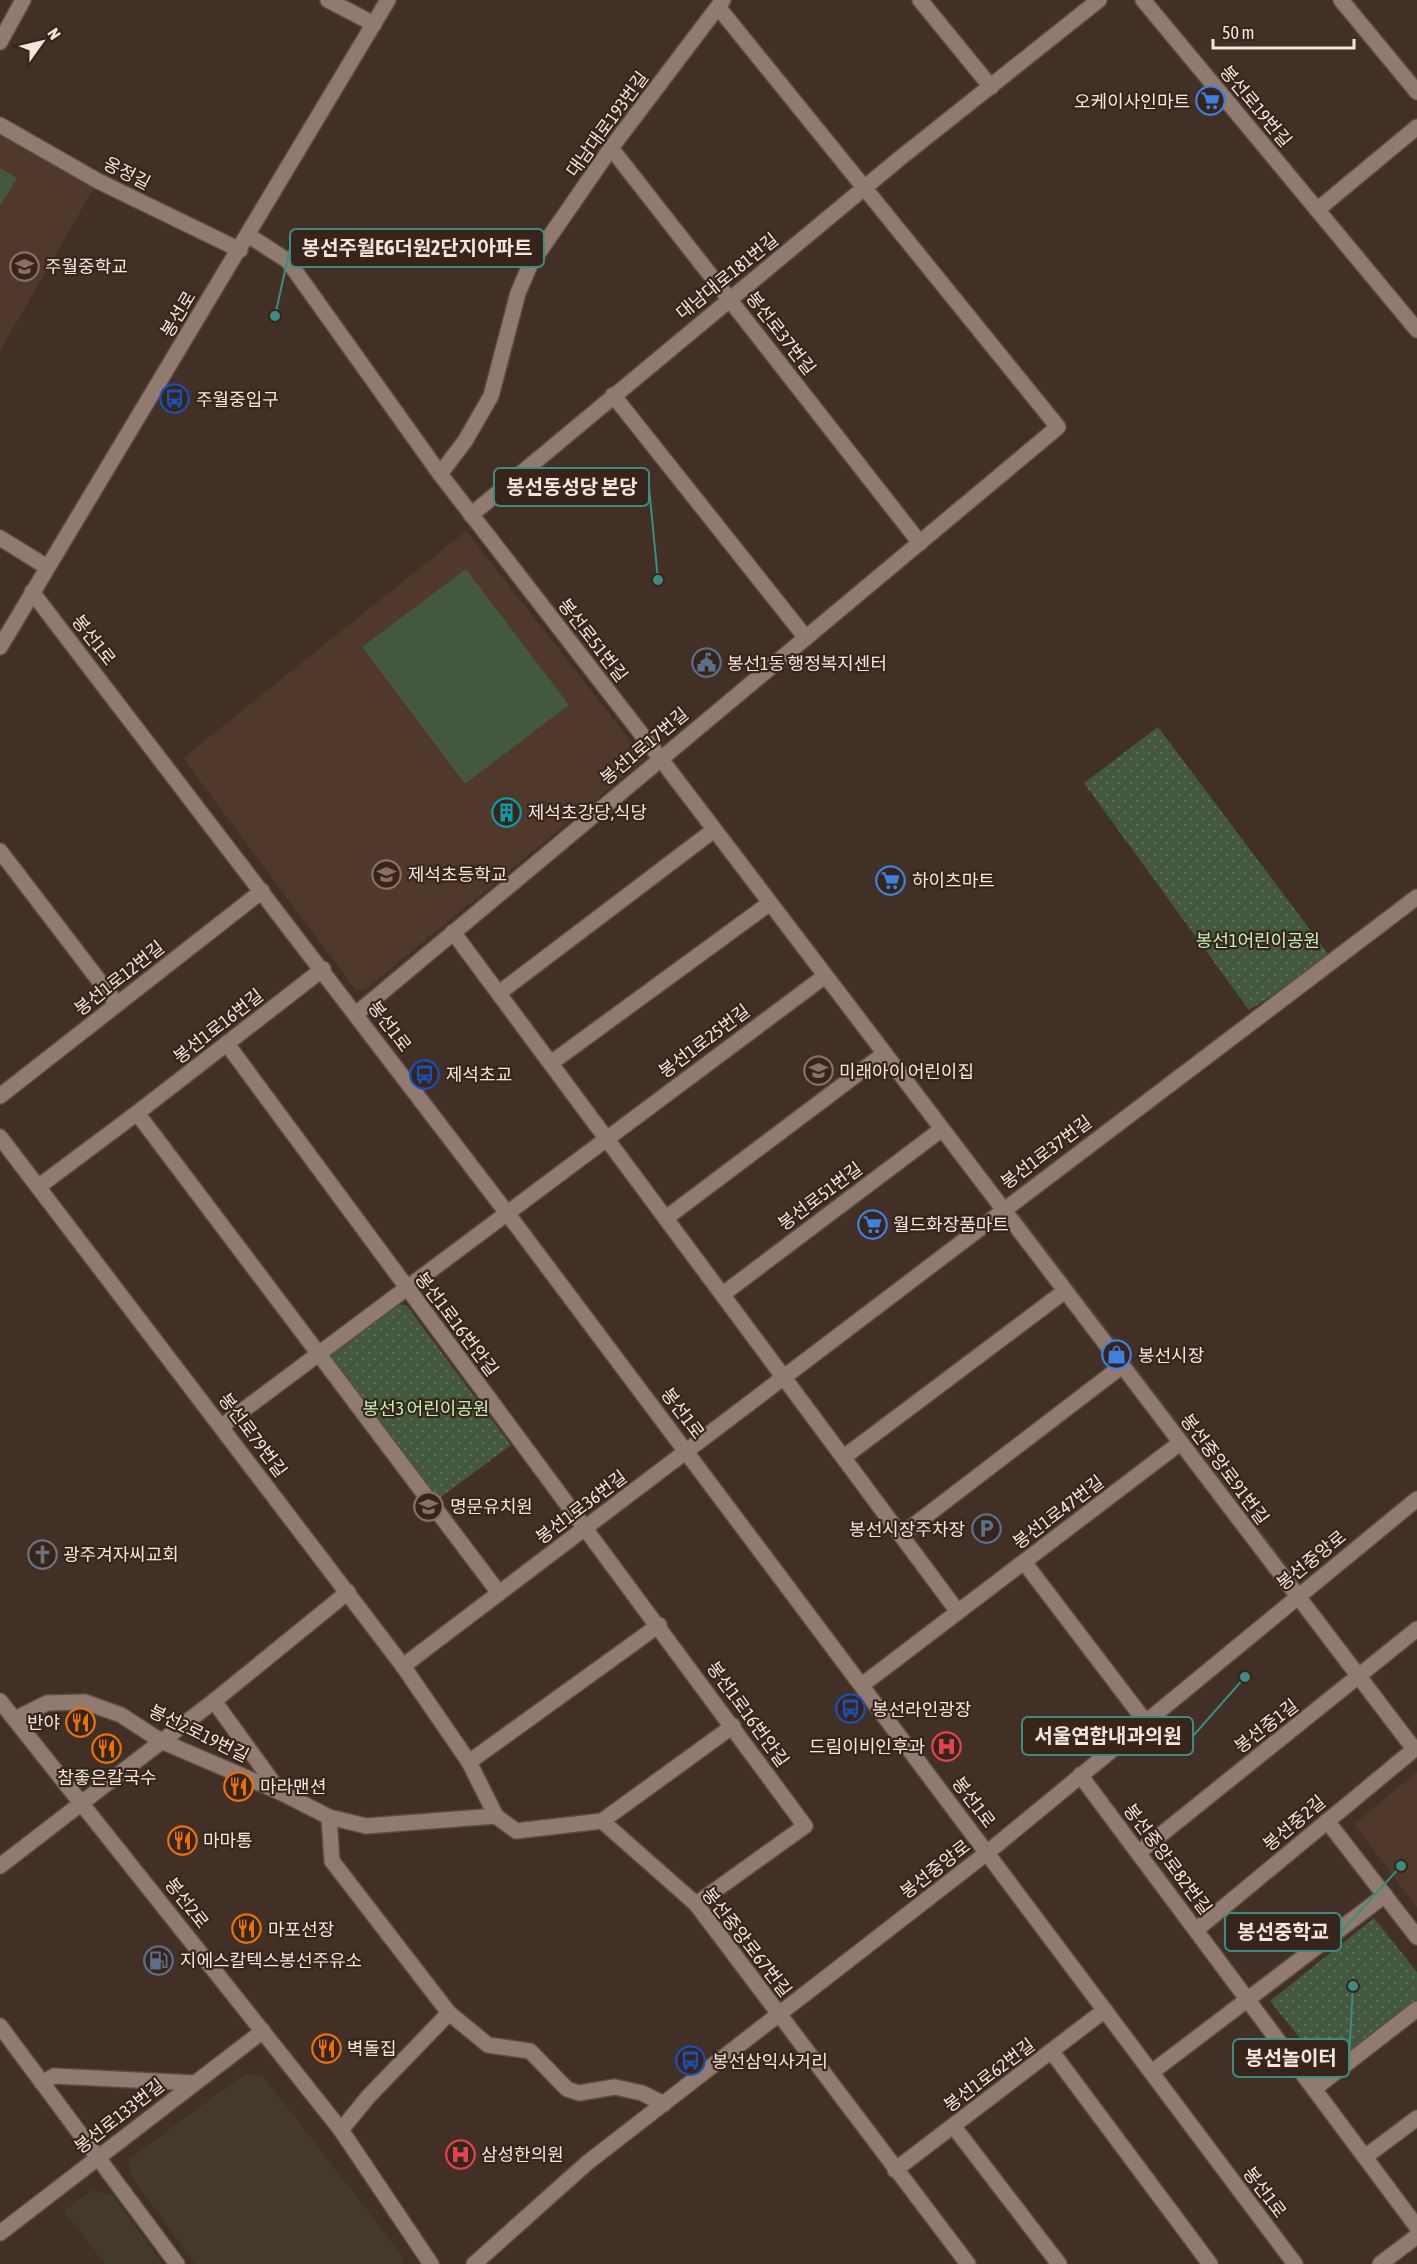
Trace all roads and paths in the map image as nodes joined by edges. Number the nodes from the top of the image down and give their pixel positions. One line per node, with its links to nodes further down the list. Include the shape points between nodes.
1 (23, 0): 10 (street)
2 (328, 0): 9 (street)
3 (388, 0): 9 (street, 봉선로)
4 (920, 0): 11 (street)
5 (1099, 0): 11 (street, 대남대로181번길)
6 (1143, 0): 17 (street, 봉선로19번길)
7 (1341, 0): 12 (street)
8 (721, 4): 15 (street, 대남대로193번길); 16 (street, 대남대로193번길)
9 (374, 24): 18 (street, 봉선로)
10 (0, 42)
11 (991, 87): 16 (street, 대남대로181번길)
12 (1417, 92)
13 (0, 125): 19 (street, 옹정길, via 98,181)
14 (1417, 127): 17 (street)
15 (611, 148): 20 (street, 봉선로37번길); 23 (street, 대남대로193번길, via 530,265 518,292 491,396)
16 (865, 188): 20 (street, 대남대로181번길); 26 (street, 봉선1로17번길, via 1058,427)
17 (1317, 210): 21 (street, 봉선로19번길)
18 (248, 235): 19 (street, 봉선로); 23 (street, 봉선로51번길, via 288,261)
19 (240, 250): 27 (street, 봉선로)
20 (729, 299): 22 (street, 대남대로181번길); 26 (street, 봉선로37번길)
21 (1417, 330)
22 (613, 395): 24 (street, 대남대로181번길); 29 (street)
23 (440, 474): 24 (street, 봉선로51번길)
24 (471, 515): 31 (street, 봉선로51번길)
25 (0, 538): 27 (street)
26 (920, 543): 29 (street, 봉선1로17번길)
27 (47, 567): 28 (street, 봉선로)
28 (32, 591): 30 (street, 봉선로); 34 (street, 봉선1로)
29 (806, 638): 31 (street, 봉선1로17번길)
30 (0, 647)
31 (660, 758): 32 (street, 봉선로51번길); 37 (street, 봉선1로17번길)
32 (714, 830): 36 (street, 봉선로51번길); 40 (street)
33 (0, 851): 41 (street)
34 (262, 891): 38 (street, 봉선1로); 41 (street, 봉선1로12번길)
35 (1417, 897): 52 (street, 봉선1로37번길)
36 (770, 903): 39 (street, 봉선로51번길); 45 (street)
37 (453, 932): 40 (street); 42 (street, 봉선1로17번길)
38 (323, 969): 42 (street, 봉선1로); 43 (street, 봉선1로16번길)
39 (825, 976): 44 (street, 봉선로51번길); 50 (street, 봉선1로25번길)
40 (499, 993): 45 (street)
41 (117, 1004): 46 (street, 봉선1로12번길)
42 (356, 1014): 53 (street, 봉선1로)
43 (227, 1044): 47 (street, 봉선1로16번길); 55 (street, 봉선1로16번안길)
44 (884, 1054): 48 (street, 봉선로51번길); 54 (street)
45 (547, 1058): 50 (street)
46 (0, 1096)
47 (137, 1113): 51 (street, 봉선1로16번길); 58 (street)
48 (942, 1129): 52 (street, 봉선로51번길); 57 (street, 봉선로51번길)
49 (0, 1137): 51 (street, 봉선로79번길)
50 (607, 1138): 53 (street, 봉선1로25번길); 54 (street)
51 (38, 1187): 61 (street, 봉선로79번길)
52 (1003, 1210): 56 (street, 봉선중앙로91번길); 60 (street, 봉선1로37번길)
53 (507, 1213): 55 (street, 봉선1로25번길); 63 (street, 봉선1로)
54 (666, 1218): 57 (street)
55 (406, 1288): 58 (street, 봉선1로25번길); 66 (street, 봉선1로16번안길)
56 (1065, 1291): 59 (street, 봉선중앙로91번길); 64 (street)
57 (723, 1294): 60 (street)
58 (318, 1354): 61 (street, 봉선1로25번길); 70 (street)
59 (1122, 1366): 62 (street, 봉선중앙로91번길); 67 (street)
60 (784, 1376): 63 (street, 봉선1로37번길); 64 (street)
61 (222, 1426): 69 (street, 봉선로79번길)
62 (1180, 1443): 68 (street, 봉선1로47번길); 71 (street, 봉선중앙로91번길)
63 (687, 1451): 66 (street, 봉선1로36번길); 77 (street, 봉선1로)
64 (844, 1457): 67 (street)
65 (1417, 1498): 71 (street, 봉선중앙로)
66 (586, 1528): 70 (street, 봉선1로36번길); 73 (street, 봉선1로16번안길)
67 (901, 1534): 72 (street)
68 (1024, 1562): 72 (street, 봉선1로47번길); 81 (street)
69 (348, 1593): 75 (street, 봉선로79번길); 79 (street)
70 (499, 1593): 75 (street, 봉선1로36번길)
71 (1298, 1596): 76 (street, 봉선중앙로91번길); 81 (street, 봉선중앙로)
72 (958, 1612): 77 (street, 봉선1로47번길)
73 (659, 1625): 82 (street, 봉선1로16번안길); 85 (street)
74 (1417, 1629): 76 (street, 봉선중1길)
75 (403, 1666): 85 (street, 봉선로79번길)
76 (1359, 1677): 84 (street, 봉선중앙로91번길); 94 (street, 봉선중1길)
77 (862, 1685): 93 (street, 봉선1로)
78 (0, 1701): 80 (street, 봉선2로)
79 (214, 1701): 83 (street); 87 (street)
80 (15, 1719): 83 (street, 봉선2로19번길, via 47,1703 85,1702 121,1715); 88 (street, 봉선2로)
81 (1145, 1721): 86 (street, 봉선중앙로)
82 (733, 1726): 91 (street); 97 (street, 봉선1로16번안길, via 805,1826)
83 (161, 1741): 87 (street, 봉선2로19번길); 88 (street)
84 (1416, 1748): 92 (street, 봉선중2길)
85 (469, 1762): 89 (street, 봉선로79번길)
86 (1080, 1775): 93 (street, 봉선중앙로); 94 (street, 봉선중앙로82번길)
87 (280, 1792): 90 (street, 봉선2로19번길)
88 (84, 1803): 95 (street); 106 (street, 봉선2로)
89 (496, 1816): 90 (street, 봉선2로19번길, via 366,1826); 91 (street, via 516,1831)
90 (329, 1817): 103 (street, via 332,1861)
91 (602, 1821): 97 (street, 봉선중앙로67번길)
92 (1327, 1821): 96 (street); 98 (street, 봉선중2길)
93 (988, 1852): 102 (street, 봉선1로); 104 (street, 봉선중앙로)
94 (1138, 1853): 98 (street, 봉선중앙로82번길)
95 (0, 1866)
96 (1384, 1895): 99 (street); 100 (street)
97 (696, 1904): 104 (street, 봉선중앙로67번길)
98 (1196, 1930): 100 (street, 봉선중앙로82번길)
99 (1417, 1937)
100 (1248, 1999): 108 (street); 111 (street, 봉선중앙로82번길)
101 (1417, 2009): 111 (street)
102 (1105, 2010): 107 (street, 봉선1로62번길); 108 (street, 봉선1로)
103 (450, 2013): 112 (street, via 488,2045 530,2051 567,2089 579,2093 615,2087 642,2093); 115 (street)
104 (781, 2015): 112 (street, 봉선중앙로); 118 (street)
105 (0, 2026): 110 (street)
106 (263, 2031): 109 (street, 봉선로133번길); 115 (street, 봉선2로)
107 (1052, 2052): 114 (street, 봉선1로62번길); 127 (street)
108 (1152, 2072): 128 (street, 봉선1로)
109 (195, 2082): 110 (street, via 54,2076); 117 (street, 봉선로133번길)
110 (42, 2083): 117 (street)
111 (1314, 2090): 116 (street, 봉선중앙로82번길)
112 (664, 2104): 124 (street, 봉선중앙로, via 587,2163)
113 (1417, 2118): 116 (street)
114 (954, 2127): 118 (street, 봉선1로62번길); 126 (street)
115 (341, 2130): 123 (street, 봉선2로)
116 (1365, 2157): 119 (street, 봉선중앙로82번길)
117 (97, 2158): 120 (street, 봉선로133번길); 122 (street)
118 (895, 2170): 125 (street)
119 (1417, 2227)
120 (0, 2233)
121 (1417, 2236): 129 (street)
122 (177, 2264)
123 (431, 2264)
124 (474, 2264)
125 (968, 2264)
126 (1059, 2264)
127 (1210, 2264)
128 (1295, 2264)
129 (1380, 2264)

